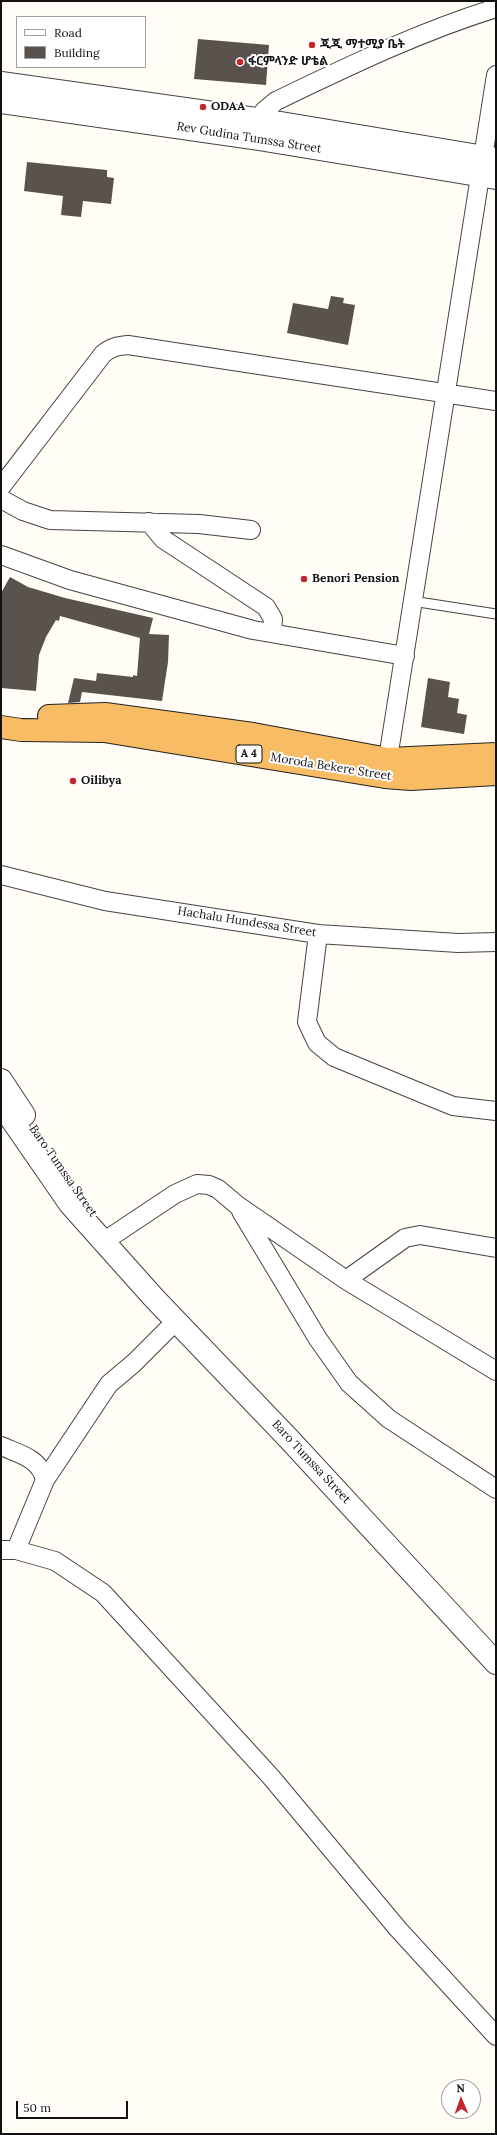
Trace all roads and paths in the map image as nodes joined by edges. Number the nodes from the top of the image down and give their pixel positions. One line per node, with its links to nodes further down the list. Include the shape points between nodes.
1 (496, 8): 5 (street, via 398,43 276,101 264,111)
2 (496, 75): 6 (street)
3 (1, 83): 5 (street, Rev Gudina Tumssa Street)
4 (1, 102): 5 (street, Rev Gudina Tumssa Street)
5 (261, 130): 6 (street, Rev Gudina Tumssa Street)
6 (489, 167): 7 (street)
7 (447, 395): 8 (street); 9 (street, via 128,345 118,346 103,354); 14 (street)
8 (496, 401)
9 (1, 487)
10 (1, 499): 11 (street, via 23,511 50,520)
11 (149, 522): 12 (street); 16 (street, via 163,539 266,607 273,620)
12 (251, 530)
13 (1, 556): 16 (street, via 70,580 253,630)
14 (412, 601): 15 (lane); 17 (street)
15 (496, 614)
16 (272, 632): 17 (street)
17 (405, 656): 20 (street)
18 (11, 722): 20 (highway, Moroda Bekere Street / A 4, via 104,722 253,734)
19 (496, 754): 20 (highway, Moroda Bekere Street / A 4)
20 (387, 768): 21 (highway, Moroda Bekere Street / A 4, via 411,778)
21 (496, 774)
22 (1, 875): 23 (street, Hachalu Hundessa Street, via 105,901)
23 (318, 934): 24 (street, Hachalu Hundessa Street, via 458,943); 27 (street, via 307,1022 317,1043 334,1057 454,1106)
24 (496, 942)
25 (1, 1080): 29 (street, Baro Tumssa Street)
26 (1, 1104): 31 (street, Baro Tumssa Street, via 70,1204)
27 (496, 1111)
28 (238, 1205): 29 (street, via 218,1188 197,1184 175,1194); 32 (street); 37 (street, via 318,1338 349,1383 389,1419)
29 (109, 1238): 31 (street, Baro Tumssa Street)
30 (496, 1248): 32 (street, via 420,1235 405,1238)
31 (124, 1263): 33 (street, Baro Tumssa Street)
32 (346, 1280): 34 (street)
33 (176, 1321): 36 (street, via 134,1364 109,1384); 39 (street, Baro Tumssa Street, via 289,1438)
34 (496, 1371)
35 (1, 1446): 36 (street, via 32,1460 42,1468)
36 (45, 1480): 38 (street)
37 (496, 1489)
38 (8, 1550): 40 (street, via 55,1561 103,1593 271,1777 398,1929)
39 (496, 1663)
40 (496, 2036)

